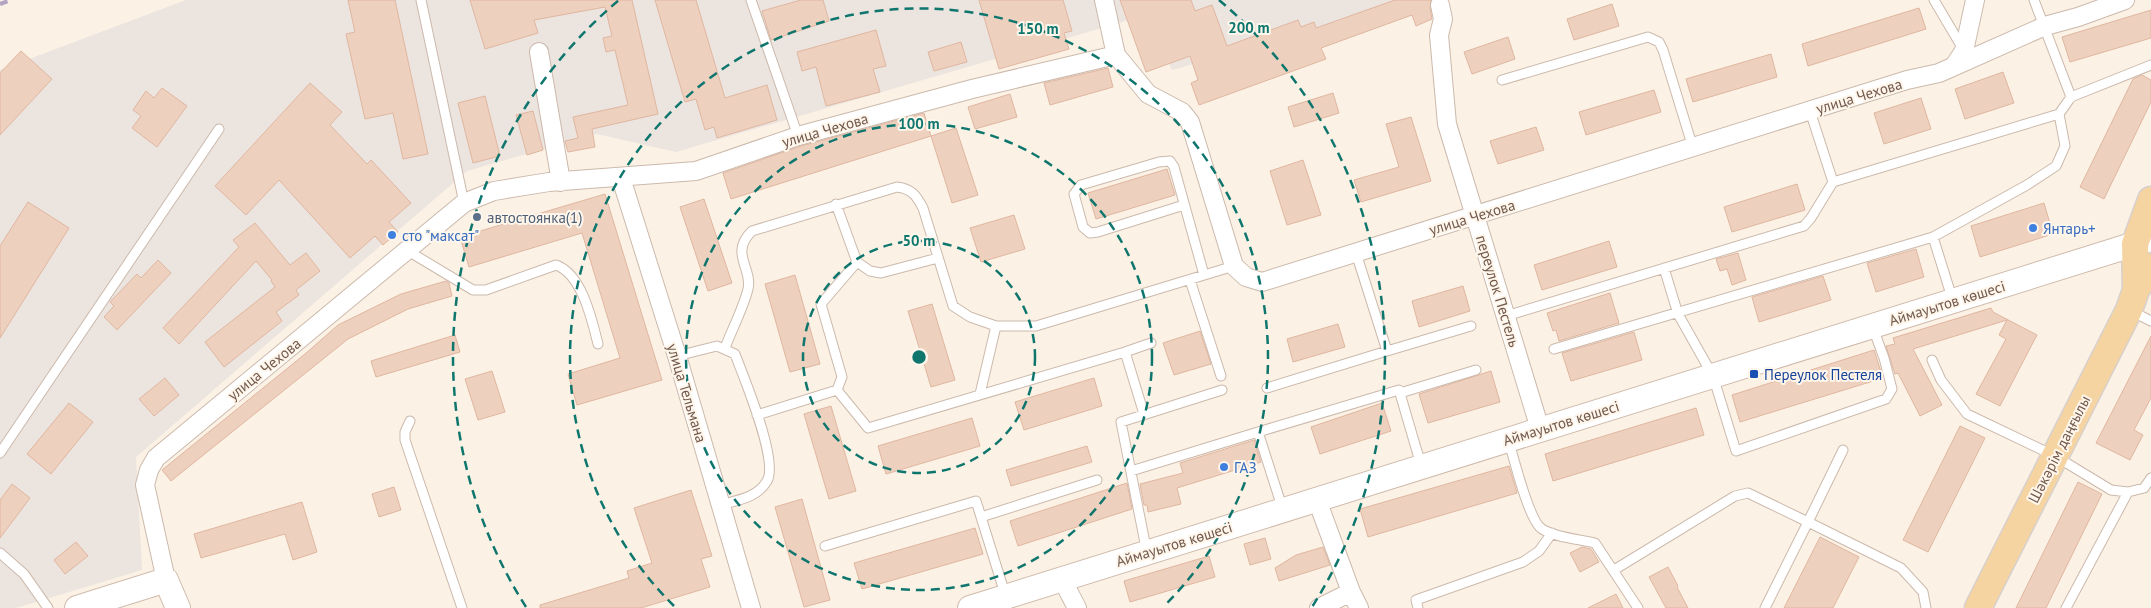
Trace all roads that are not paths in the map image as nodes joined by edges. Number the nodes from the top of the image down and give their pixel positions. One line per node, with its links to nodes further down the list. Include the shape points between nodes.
1 (421, 0): 26 (lane)
2 (751, 0): 20 (lane)
3 (1104, 0): 12 (street)
4 (1934, 0): 10 (lane)
5 (1975, 0): 10 (street)
6 (2034, 0): 9 (lane)
7 (2125, 0): 9 (street, улица Чехова, via 2078,18)
8 (1440, 5): 29 (street, переулок Пестель, via 1443,19 1439,35 1447,124)
9 (2045, 26): 14 (street, улица Чехова); 16 (lane)
10 (1964, 51): 14 (street)
11 (539, 52): 23 (street)
12 (1116, 55): 20 (street, улица Чехова, via 972,88); 36 (street, via 1148,94 1182,112 1190,122)
13 (2151, 65): 16 (lane)
14 (1954, 66): 17 (street, улица Чехова)
15 (1502, 80): 21 (lane, via 1648,37 1659,42 1663,50)
16 (2071, 98): 18 (lane)
17 (1810, 111): 21 (street, улица Чехова); 24 (lane)
18 (2059, 114): 24 (lane); 30 (lane, via 2065,146 2056,166)
19 (219, 129): 71 (lane)
20 (798, 136): 22 (street, улица Чехова, via 696,171)
21 (1693, 148): 29 (street, улица Чехова)
22 (621, 178): 23 (street, улица Чехова); 54 (street, улица Тельмана)
23 (561, 182): 26 (street, улица Чехова, via 494,191)
24 (1833, 182): 38 (lane, via 1804,226)
25 (2151, 200): 31 (main road, Шәкәрім даңғылы)
26 (464, 203): 32 (street, улица Чехова)
27 (836, 204): 34 (lane, via 897,187 906,188 915,194 923,208); 35 (lane); 50 (lane, via 752,231 745,237 741,250 749,288)
28 (1184, 205): 28 (lane, via 1090,233 1083,227 1074,194 1081,185 1168,160 1174,167); 39 (lane)
29 (1475, 217): 33 (street, улица Чехова); 44 (street, переулок Пестель)
30 (1933, 237): 41 (lane); 43 (lane)
31 (2143, 241): 41 (street, Аймауытов көшесі); 42 (main road, Шәкәрім даңғылы)
32 (408, 251): 49 (lane, via 473,290 486,290 556,265 564,267 580,288); 89 (street, улица Чехова, via 156,458 145,485)
33 (1356, 253): 36 (street, улица Чехова, via 1262,282 1246,277); 52 (lane)
34 (938, 258): 35 (lane, via 881,273 870,271); 45 (lane, via 953,306 970,317)
35 (857, 262): 60 (lane, via 821,304 842,377)
36 (1234, 266): 39 (lane)
37 (2151, 267): 42 (main road, Шәкәрім даңғылы)
38 (1664, 268): 43 (lane); 44 (lane)
39 (1204, 275): 40 (lane)
40 (1190, 280): 45 (lane, via 1036,326); 57 (lane)
41 (1953, 301): 47 (street, Аймауытов көшесі)
42 (2139, 307): 72 (main road, Шәкәрім даңғылы)
43 (1678, 314): 51 (lane); 58 (lane)
44 (1506, 316): 67 (street, переулок Пестель)
45 (996, 326): 62 (lane)
46 (1471, 326): 52 (lane)
47 (1872, 327): 58 (street, Аймауытов көшесі); 58 (lane, via 1892,389 1886,399 1736,451)
48 (1151, 343): 53 (lane)
49 (598, 344)
50 (725, 348): 54 (lane, via 709,346); 65 (lane, via 736,354)
51 (1554, 350)
52 (1387, 351): 59 (lane)
53 (1124, 352): 62 (lane); 64 (lane)
54 (677, 356): 79 (street, улица Тельмана)
55 (1932, 360): 72 (lane, via 1941,380 1966,414)
56 (1476, 370): 63 (lane)
57 (1221, 376)
58 (1713, 376): 67 (street, Аймауытов көшесі)
59 (1267, 388)
60 (837, 390): 62 (lane, via 868,428); 65 (lane)
61 (1222, 390): 64 (lane)
62 (980, 394)
63 (1400, 394): 68 (lane, via 1399,390); 73 (lane)
64 (1144, 414): 74 (lane, via 1121,422)
65 (757, 415): 79 (lane, via 768,450 770,474 762,488 749,498)
66 (410, 421): 95 (lane, via 405,440)
67 (1540, 429): 69 (street, Аймауытов көшесі)
68 (1258, 432): 74 (lane); 80 (lane)
69 (1508, 439): 73 (street, Аймауытов көшесі); 83 (lane, via 1532,517 1541,528)
70 (1843, 450): 82 (lane)
71 (0, 453)
72 (2055, 456): 77 (lane, via 2111,490); 105 (main road, Шәкәрім даңғылы)
73 (1421, 467): 78 (street, Аймауытов көшесі)
74 (1130, 471): 85 (lane)
75 (2151, 478): 77 (lane, via 2144,488)
76 (1097, 480): 81 (lane)
77 (2128, 492): 106 (lane)
78 (1317, 500): 80 (street, Аймауытов көшесі); 90 (street)
79 (720, 505): 96 (street, улица Тельмана)
80 (1284, 510): 85 (street, Аймауытов көшесі)
81 (981, 517): 84 (lane, via 976,501); 91 (lane)
82 (1808, 522): 87 (lane, via 1748,493 1735,496); 103 (lane); 104 (lane, via 1902,568 1923,592)
83 (1552, 532): 87 (lane, via 1595,542); 101 (lane, via 1539,551 1523,562 1416,600)
84 (825, 546)
85 (1147, 553): 88 (street, Аймауытов көшесі)
86 (0, 554): 92 (lane, via 24,574)
87 (1614, 570): 102 (lane)
88 (1062, 579): 91 (street, Аймауытов көшесі); 98 (street)
89 (166, 580): 93 (street); 94 (street)
90 (1351, 592): 99 (street); 100 (street)
91 (1006, 597): 97 (street, Аймауытов көшесі)
92 (48, 608)
93 (77, 608)
94 (178, 608)
95 (462, 608)
96 (751, 608)
97 (970, 608)
98 (1077, 608)
99 (1319, 608)
100 (1358, 608)
101 (1418, 608)
102 (1638, 608)
103 (1765, 608)
104 (1926, 608)
105 (1978, 608)
106 (2066, 608)

